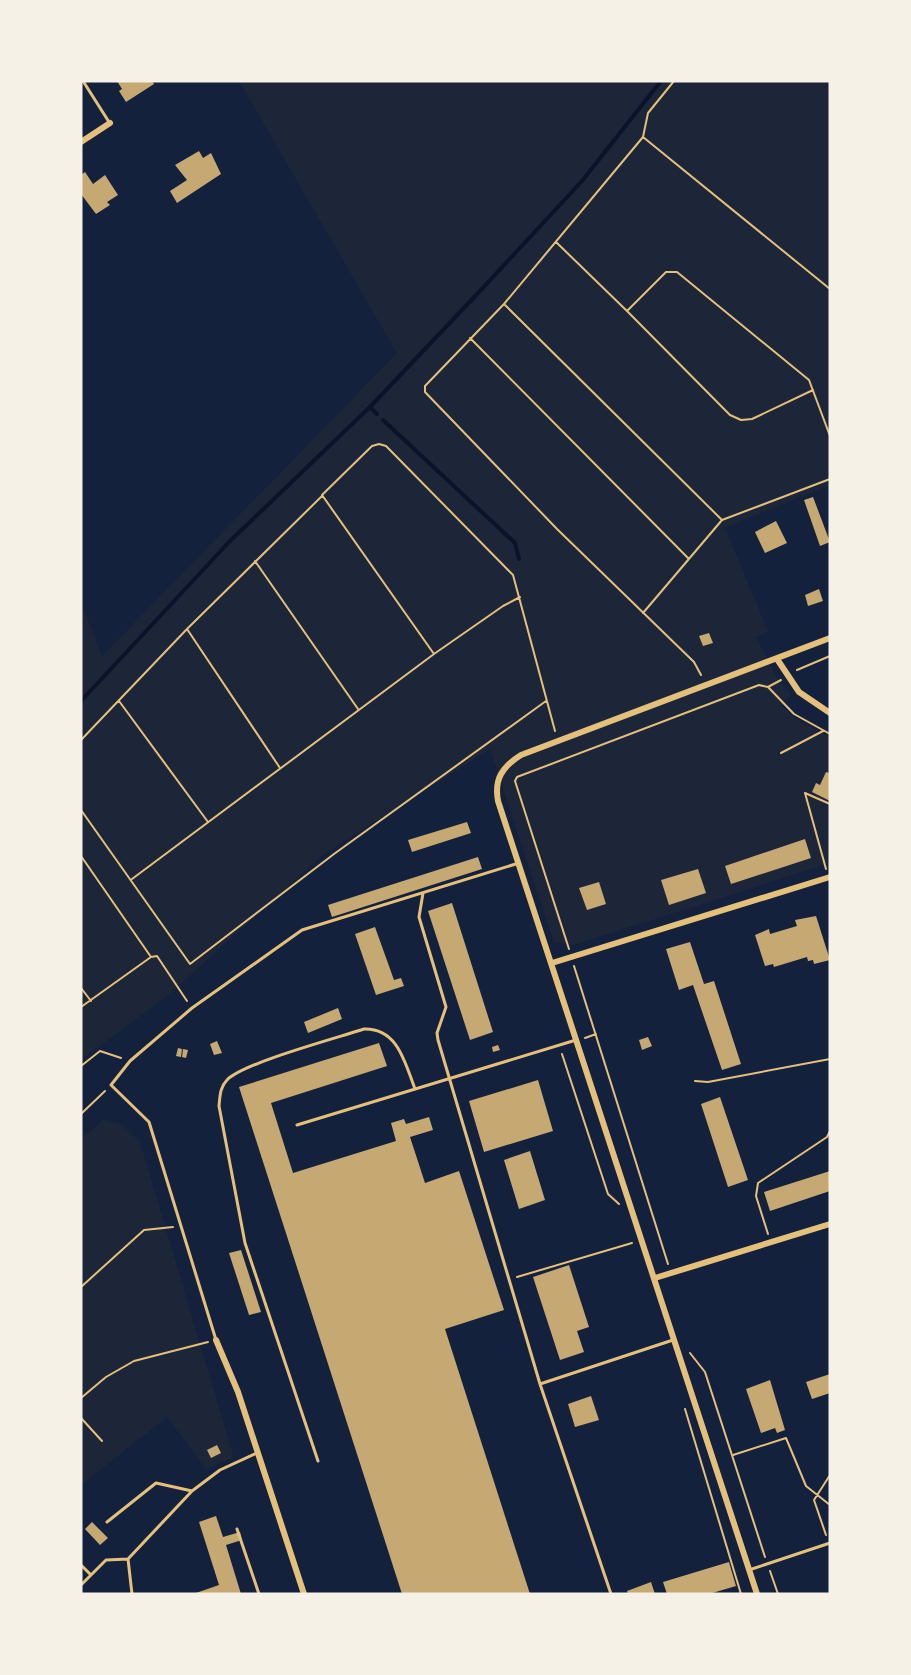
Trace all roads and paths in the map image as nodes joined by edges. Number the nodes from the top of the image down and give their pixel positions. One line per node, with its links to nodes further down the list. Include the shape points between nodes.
1 (83, 81): 3 (lane)
2 (674, 81): 4 (path, via 648,113)
3 (110, 123): 5 (street)
4 (643, 137): 6 (path); 7 (path)
5 (81, 142)
6 (555, 241): 8 (path); 9 (path)
7 (830, 289)
8 (504, 304): 10 (path); 15 (path)
9 (627, 311): 11 (path, via 730,415 741,420 752,419); 11 (path, via 666,272 677,272 809,380)
10 (470, 338): 16 (path); 19 (path, via 424,386 425,392)
11 (813, 390): 12 (path)
12 (830, 436)
13 (830, 479): 15 (path)
14 (322, 495): 17 (path); 18 (path, via 372,446 386,446 505,564); 22 (path)
15 (722, 520): 16 (path)
16 (689, 559): 19 (path)
17 (255, 561): 20 (path); 29 (path)
18 (520, 597): 22 (path); 28 (path)
19 (643, 613): 26 (path, via 694,662)
20 (187, 629): 27 (path); 36 (path)
21 (830, 638): 24 (street)
22 (434, 654): 29 (path)
23 (830, 656): 25 (path, via 796,668)
24 (777, 659): 26 (street); 30 (street, via 799,692)
25 (797, 674)
26 (705, 684): 34 (street)
27 (119, 700): 33 (path); 39 (path)
28 (546, 701): 34 (path); 43 (path, via 190,964)
29 (358, 709): 36 (path)
30 (830, 713)
31 (823, 731): 32 (path); 35 (path); 46 (path, via 794,714 768,687 759,685 517,777 515,781)
32 (830, 735)
33 (81, 740)
34 (559, 740): 41 (street, via 508,764 498,780 498,801)
35 (781, 753)
36 (280, 768): 39 (path)
37 (830, 804): 42 (path, via 805,793)
38 (81, 810): 43 (path)
39 (208, 822): 43 (path)
40 (81, 856): 45 (path)
41 (520, 862): 44 (lane); 47 (street)
42 (829, 877): 46 (street)
43 (131, 879)
44 (423, 893): 51 (lane, via 302,930); 57 (lane, via 419,917 446,1007 437,1033)
45 (151, 957): 49 (path); 51 (path, via 157,956)
46 (571, 957): 47 (street); 69 (path)
47 (552, 963): 52 (street)
48 (81, 988): 49 (path)
49 (91, 1001): 50 (path)
50 (81, 1007)
51 (192, 1008): 55 (lane)
52 (576, 1040): 53 (lane); 70 (street)
53 (560, 1045): 57 (lane); 64 (path, via 608,1194)
54 (830, 1059): 58 (path, via 708,1082)
55 (130, 1061): 56 (path, via 100,1052); 59 (lane)
56 (81, 1066)
57 (448, 1079): 60 (lane); 71 (lane)
58 (695, 1081)
59 (111, 1085): 61 (path); 66 (lane, via 149,1122)
60 (415, 1089): 62 (lane); 83 (lane, via 400,1048 375,1029 364,1029 247,1068 225,1081 220,1091 219,1106 245,1244)
61 (81, 1114)
62 (297, 1125)
63 (830, 1131): 68 (path, via 827,1137 758,1183 756,1196)
64 (619, 1205)
65 (830, 1224): 68 (street)
66 (181, 1226): 72 (path, via 144,1230); 73 (lane)
67 (629, 1234): 71 (path, via 632,1243)
68 (771, 1242): 69 (street)
69 (671, 1273): 70 (street)
70 (655, 1278): 74 (street)
71 (510, 1279): 76 (lane)
72 (81, 1287)
73 (216, 1340): 77 (path, via 134,1361); 81 (street)
74 (674, 1340): 76 (lane); 94 (street)
75 (687, 1345): 82 (path, via 690,1355 705,1372)
76 (540, 1384): 100 (lane)
77 (81, 1398)
78 (682, 1400): 101 (path)
79 (81, 1418): 80 (path)
80 (102, 1441)
81 (258, 1453): 85 (lane, via 220,1470); 99 (street)
82 (733, 1455): 86 (path, via 786,1438 806,1486); 92 (path)
83 (318, 1461)
84 (830, 1475): 86 (path)
85 (192, 1491): 88 (lane, via 156,1483); 91 (lane)
86 (816, 1495): 87 (path); 90 (path, via 814,1500)
87 (830, 1505)
88 (107, 1522)
89 (237, 1529): 98 (lane)
90 (829, 1543): 92 (lane)
91 (128, 1558): 95 (lane, via 106,1560); 97 (lane)
92 (768, 1564): 94 (lane); 103 (path)
93 (81, 1565): 95 (lane)
94 (749, 1570): 102 (street)
95 (91, 1575): 96 (lane)
96 (81, 1585)
97 (132, 1594)
98 (259, 1594)
99 (304, 1594)
100 (611, 1594)
101 (741, 1594)
102 (757, 1594)
103 (778, 1594)

